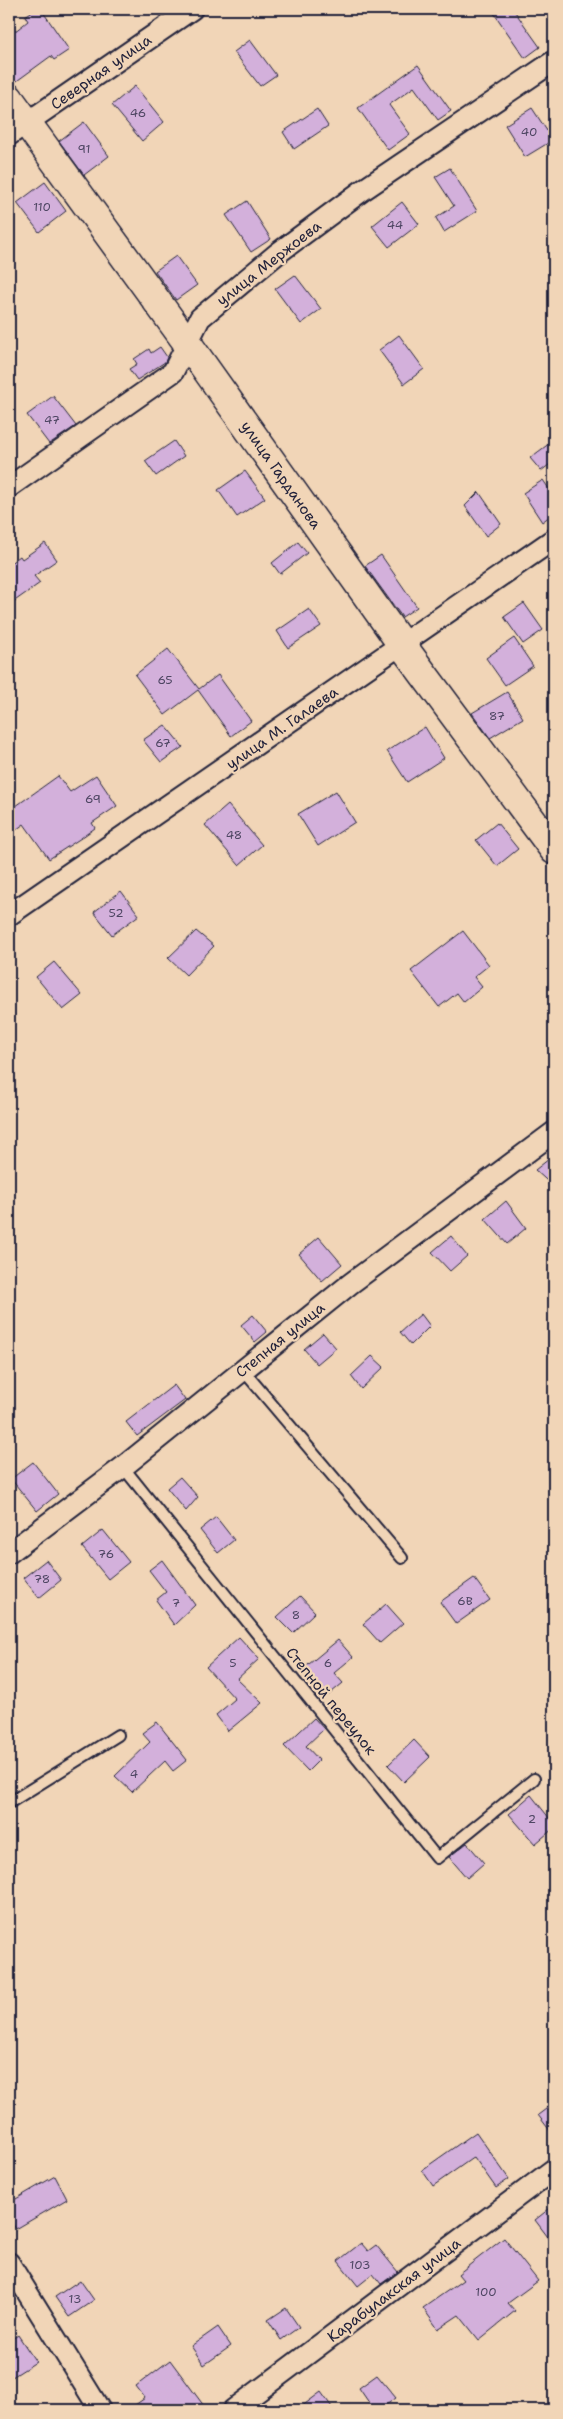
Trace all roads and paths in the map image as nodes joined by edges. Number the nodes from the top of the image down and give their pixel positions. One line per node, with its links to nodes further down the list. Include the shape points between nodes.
1 (192, 9): 4 (street, Северная улица)
2 (554, 61): 5 (street, улица Мержоева, via 363,190 278,253 200,318)
3 (9, 98): 4 (street, улица Гарданова)
4 (18, 129): 5 (street, улица Гарданова)
5 (188, 344): 6 (street, улица Мержоева, via 173,372); 8 (street, улица Гарданова)
6 (9, 487)
7 (554, 539): 8 (street, улица М. Галаева)
8 (402, 645): 9 (street, улица Гарданова); 10 (street, улица М. Галаева)
9 (554, 850)
10 (9, 915)
11 (554, 1132): 12 (street, Степная улица, via 350,1284)
12 (243, 1370): 13 (street, Степная улица); 15 (lane)
13 (122, 1467): 14 (street, Степная улица); 17 (lane, Степной переулок, via 437,1858)
14 (9, 1553)
15 (402, 1558)
16 (118, 1735): 18 (lane)
17 (534, 1779)
18 (9, 1803)
19 (554, 2170): 22 (street, Карабулакская улица)
20 (9, 2263): 21 (street)
21 (100, 2410)
22 (233, 2410)

